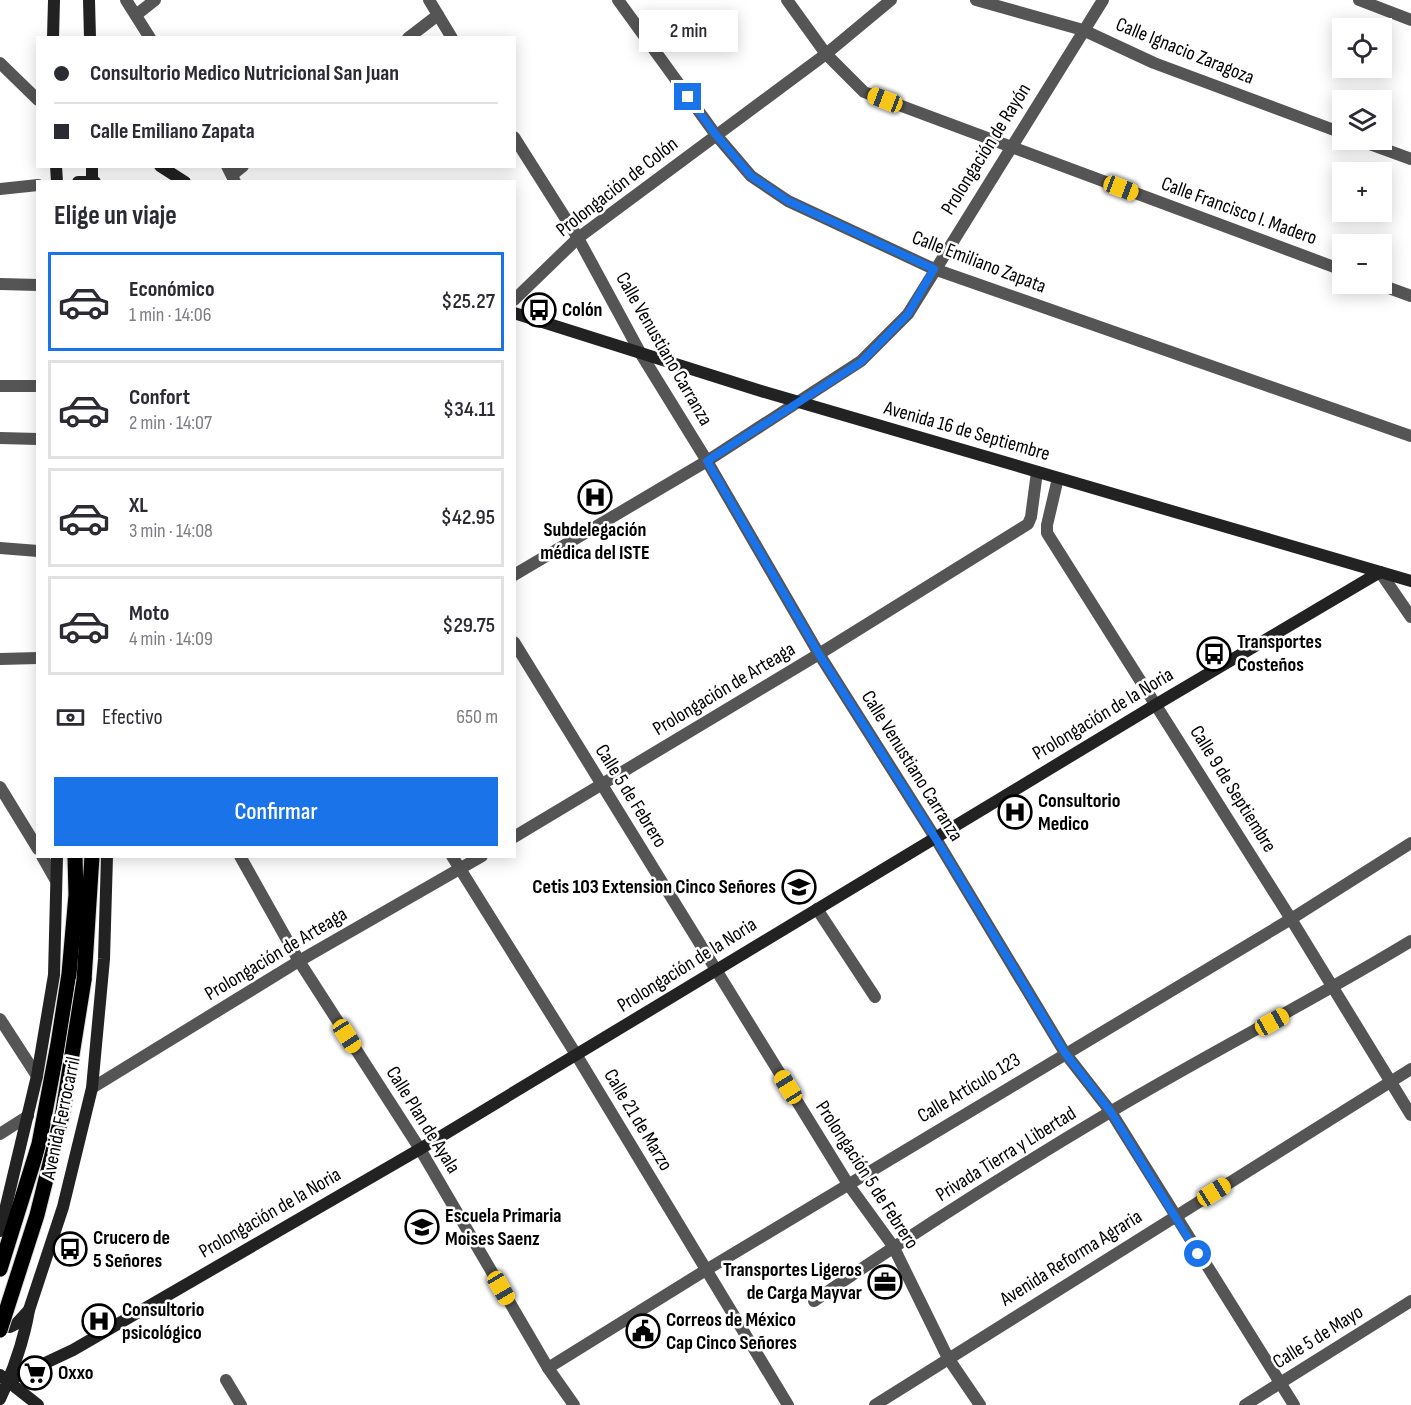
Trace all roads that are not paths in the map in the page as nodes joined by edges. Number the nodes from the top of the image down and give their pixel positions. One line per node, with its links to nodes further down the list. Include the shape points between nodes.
1 (54, 0): 16 (street)
2 (89, 0): 17 (street)
3 (126, 0): 12 (street)
4 (155, 0): 12 (street)
5 (429, 0): 13 (street)
6 (618, 0): 25 (street, Calle Emiliano Zapata)
7 (787, 0): 21 (street, Calle Francisco I. Madero)
8 (891, 0): 21 (street, Prolongación de Colón)
9 (976, 0): 15 (street, Calle Ignacio Zaragoza)
10 (1103, 0): 15 (street, Prolongación de Rayón)
11 (1359, 0): 14 (street)
12 (136, 15): 18 (street)
13 (438, 15): 19 (street); 20 (street)
14 (1411, 20)
15 (1083, 30): 24 (street, Calle Ignacio Zaragoza, via 1154,63); 27 (street, Prolongación de Rayón)
16 (53, 36)
17 (90, 36)
18 (149, 36)
19 (411, 36)
20 (451, 36)
21 (826, 54): 25 (street, Prolongación de Colón); 27 (street, Calle Francisco I. Madero, via 864,92)
22 (0, 63): 23 (street)
23 (36, 98)
24 (1332, 130)
25 (716, 135): 34 (street, Prolongación de Colón); 36 (street, Calle Emiliano Zapata, via 751,176 788,201)
26 (516, 140): 34 (street, Calle Venustiano Carranza)
27 (1011, 147): 35 (street, Calle Francisco I. Madero); 36 (street, Prolongación de Rayón)
28 (1386, 150): 29 (street)
29 (1411, 159)
30 (163, 168): 31 (street)
31 (182, 180)
32 (36, 185): 33 (street)
33 (0, 189)
34 (578, 238): 41 (street, Prolongación de Colón); 43 (street, Calle Venustiano Carranza)
35 (1332, 266)
36 (934, 269): 46 (street, Prolongación de Rayón, via 908,314 861,362); 47 (street, Calle Emiliano Zapata)
37 (0, 284): 38 (street)
38 (36, 285)
39 (1392, 289): 40 (street)
40 (1411, 296)
41 (516, 298)
42 (516, 314): 43 (street, Avenida 16 de Septiembre)
43 (641, 354): 46 (street, Avenida 16 de Septiembre); 50 (street, Calle Venustiano Carranza)
44 (0, 386): 45 (street)
45 (36, 386)
46 (799, 403): 50 (street, Prolongación de Rayón); 51 (street, Avenida 16 de Septiembre)
47 (1411, 436)
48 (0, 438): 49 (street)
49 (36, 439)
50 (707, 461): 56 (street, Prolongación de Rayón); 60 (street, Calle Venustiano Carranza)
51 (1037, 472): 52 (street, Avenida 16 de Septiembre); 60 (street, Prolongación de Arteaga, via 1028,524)
52 (1058, 478): 55 (street, Avenida 16 de Septiembre); 63 (street, Calle 9 de Septiembre, via 1047,533)
53 (0, 548): 54 (street)
54 (36, 551)
55 (1380, 573): 57 (street, Avenida 16 de Septiembre); 58 (street); 63 (street, Prolongación de la Noria)
56 (516, 574)
57 (1410, 580)
58 (1411, 618)
59 (516, 645): 64 (street, Calle 5 de Febrero)
60 (819, 654): 64 (street, Prolongación de Arteaga); 67 (street, Calle Venustiano Carranza)
61 (36, 658): 62 (street)
62 (3, 661)
63 (1157, 704): 67 (street, Prolongación de la Noria); 81 (street, Calle 9 de Septiembre)
64 (602, 786): 66 (street, Prolongación de Arteaga); 84 (street, Calle 5 de Febrero)
65 (0, 787): 69 (street)
66 (516, 836)
67 (936, 839): 80 (street, Prolongación de la Noria); 88 (street, Calle Venustiano Carranza)
68 (1411, 843): 81 (street, Calle Artículo 123)
69 (36, 846)
70 (43, 858): 79 (street)
71 (57, 858): 79 (street, Avenida Ferrocarril)
72 (75, 858): 103 (main road, via 69,974 58,1044 39,1144)
73 (92, 858): 109 (main road, bridge, via 84,980 63,1111 37,1215)
74 (107, 858): 93 (street, Avenida Ferrocarril, via 104,959)
75 (241, 858): 83 (street, Calle Plan de Ayala)
76 (453, 858): 78 (street, Calle 21 de Marzo)
77 (479, 858): 78 (street, Prolongación de Arteaga)
78 (459, 870): 83 (street, Prolongación de Arteaga); 89 (street, Calle 21 de Marzo)
79 (55, 879): 91 (street, Avenida Ferrocarril, via 54,975)
80 (817, 909): 84 (street, Prolongación de la Noria); 86 (street)
81 (1291, 919): 85 (street, Calle 9 de Septiembre); 88 (street, Calle Artículo 123)
82 (1411, 941): 85 (street, Privada Tierra y Libertad)
83 (299, 961): 93 (street, Prolongación de Arteaga); 98 (street, Calle Plan de Ayala)
84 (716, 970): 89 (street, Prolongación de la Noria); 99 (street, Prolongación 5 de Febrero)
85 (1333, 988): 92 (street, Calle 9 de Septiembre); 94 (street, Privada Tierra y Libertad)
86 (875, 997)
87 (0, 1019): 91 (street)
88 (1065, 1053): 94 (street, Calle Venustiano Carranza); 99 (street, Calle Artículo 123)
89 (577, 1056): 98 (street, Prolongación de la Noria); 104 (street, Calle 21 de Marzo)
90 (1411, 1069): 92 (street, Avenida Reforma Agraria)
91 (37, 1076): 96 (street, Avenida Ferrocarril)
92 (1391, 1082): 95 (street, Calle 9 de Septiembre); 100 (street, Avenida Reforma Agraria)
93 (93, 1088): 107 (street, Avenida Ferrocarril, via 63,1207)
94 (1111, 1112): 100 (street, Calle Venustiano Carranza); 102 (street, Privada Tierra y Libertad)
95 (1411, 1115)
96 (28, 1116): 97 (street); 101 (street, Avenida Ferrocarril)
97 (0, 1134)
98 (420, 1149): 111 (street, Calle Plan de Ayala); 112 (street, Prolongación de la Noria, via 74,1350)
99 (848, 1185): 102 (street, Prolongación 5 de Febrero); 104 (street, Calle Artículo 123)
100 (1175, 1217): 110 (street, Avenida Reforma Agraria); 114 (street, Calle Venustiano Carranza)
101 (0, 1231)
102 (894, 1246): 105 (street, Privada Tierra y Libertad); 110 (street, Prolongación 5 de Febrero)
103 (0, 1269)
104 (706, 1270): 111 (street, Calle Artículo 123); 119 (street, Calle 21 de Marzo)
105 (814, 1301)
106 (1411, 1301): 114 (street, Calle 5 de Mayo)
107 (29, 1310): 108 (street, via 10,1327); 112 (street, Avenida Ferrocarril, via 26,1327)
108 (0, 1324)
109 (0, 1330)
110 (948, 1358): 120 (street, Avenida Reforma Agraria); 121 (street, Prolongación 5 de Febrero)
111 (548, 1368): 118 (street, Calle Plan de Ayala)
112 (4, 1378): 115 (street, Avenida Ferrocarril); 116 (street)
113 (226, 1380): 117 (street)
114 (1281, 1383): 122 (street, Calle 5 de Mayo); 123 (street, Calle Venustiano Carranza)
115 (0, 1399)
116 (38, 1405)
117 (241, 1405)
118 (574, 1405)
119 (788, 1405)
120 (875, 1405)
121 (980, 1405)
122 (1245, 1405)
123 (1294, 1405)

